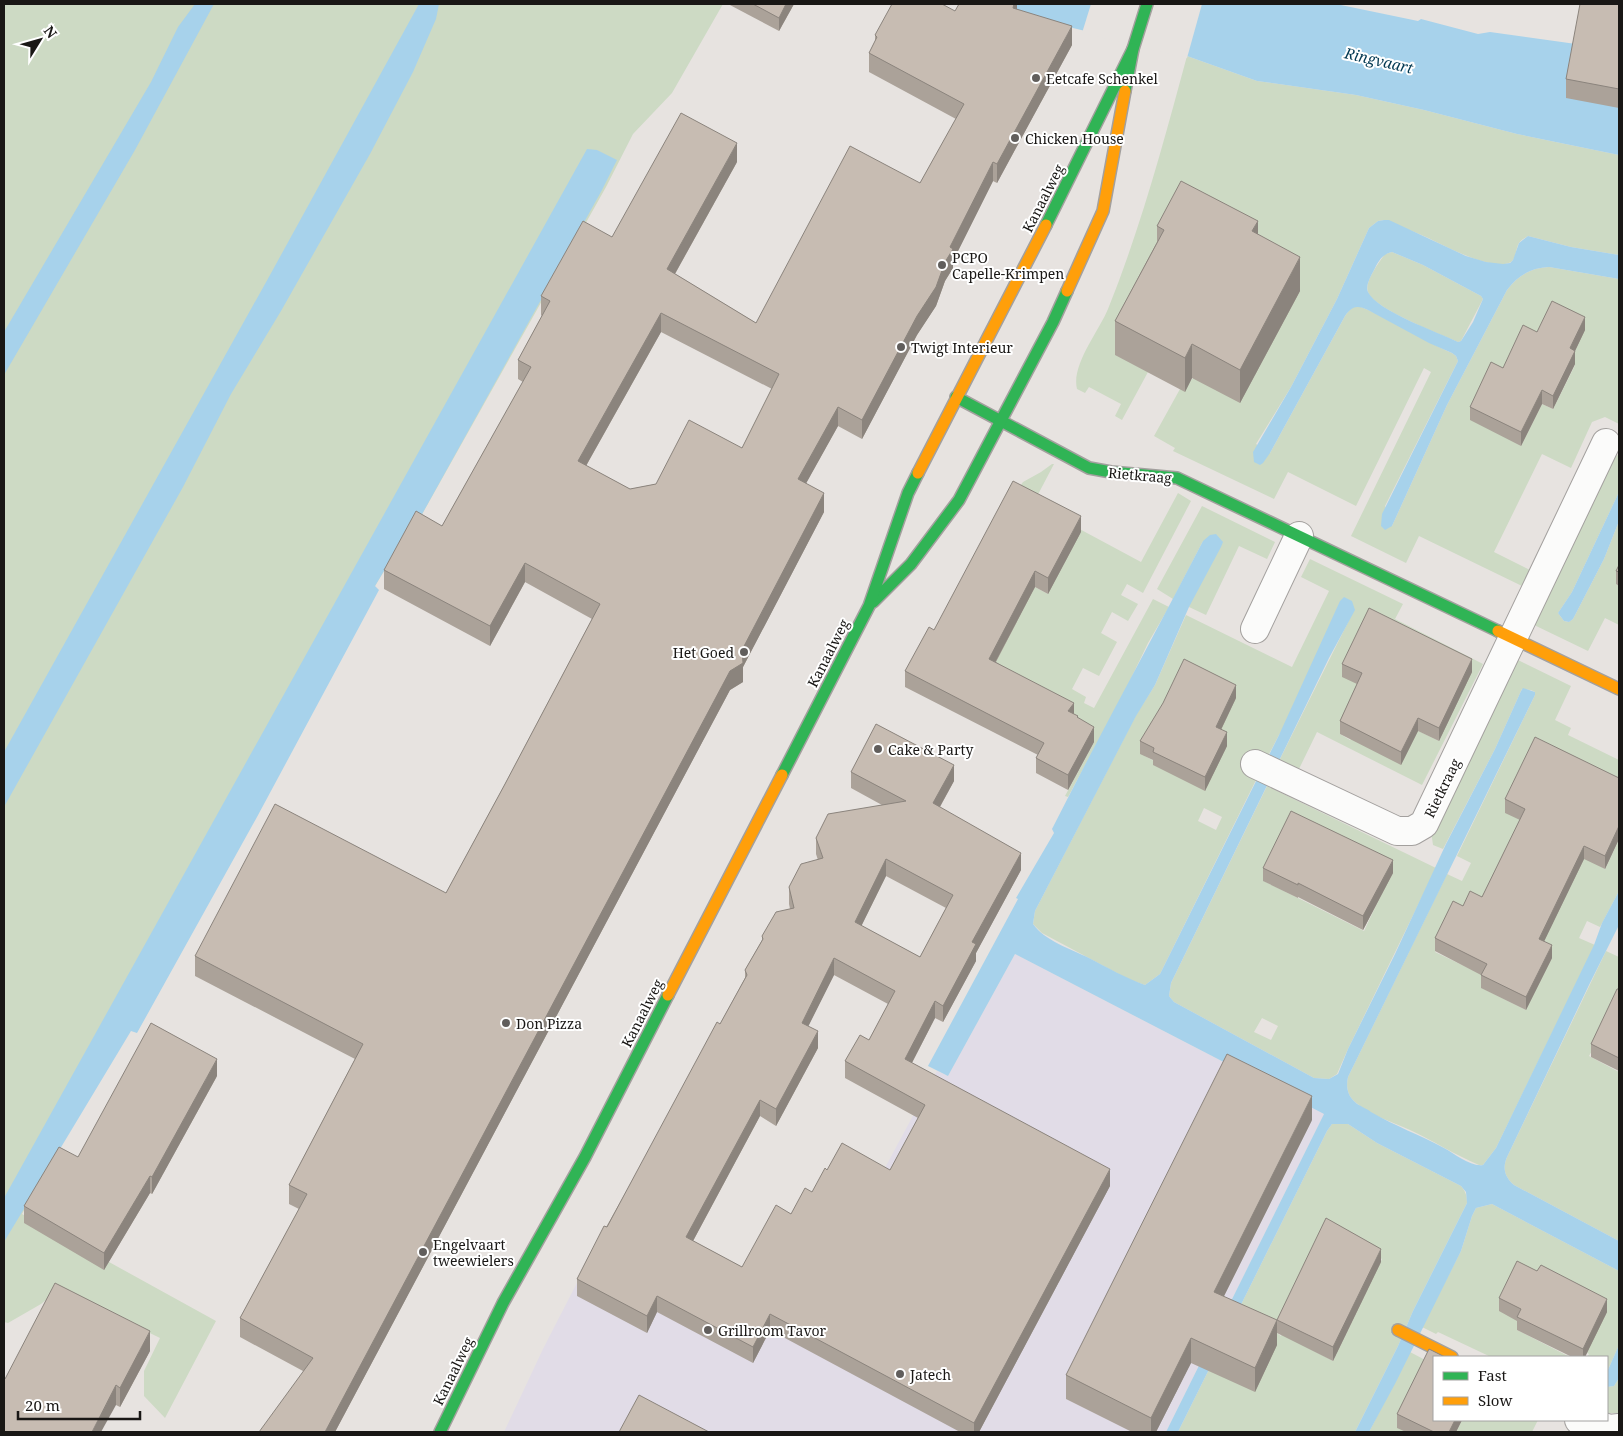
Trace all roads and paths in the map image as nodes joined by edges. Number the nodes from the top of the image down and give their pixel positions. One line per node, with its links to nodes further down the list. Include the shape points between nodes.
1 (1147, 4): 2 (main road, Kanaalweg)
2 (1133, 49): 3 (main road, Kanaalweg); 4 (main road, Kanaalweg, via 1103,211 1053,322)
3 (956, 397): 4 (main road, Rietkraag); 7 (main road, Kanaalweg, via 908,493)
4 (1001, 421): 6 (main road, Rietkraag, via 1089,468 1106,473 1159,474 1177,478); 7 (main road, Kanaalweg, via 959,500 938,530 911,564)
5 (1606, 443): 9 (street, Rietkraag)
6 (1299, 536): 8 (street); 9 (main road, Rietkraag)
7 (869, 606): 16 (main road, Kanaalweg, via 585,1157 503,1303)
8 (1254, 629)
9 (1513, 638): 10 (main road, Rietkraag); 11 (street, Rietkraag, via 1427,819 1412,831 1397,831)
10 (1619, 689)
11 (1255, 764)
12 (1398, 1330): 13 (main road)
13 (1450, 1356)
14 (1582, 1421): 15 (street, via 1610,1429)
15 (1619, 1428)
16 (440, 1432)

